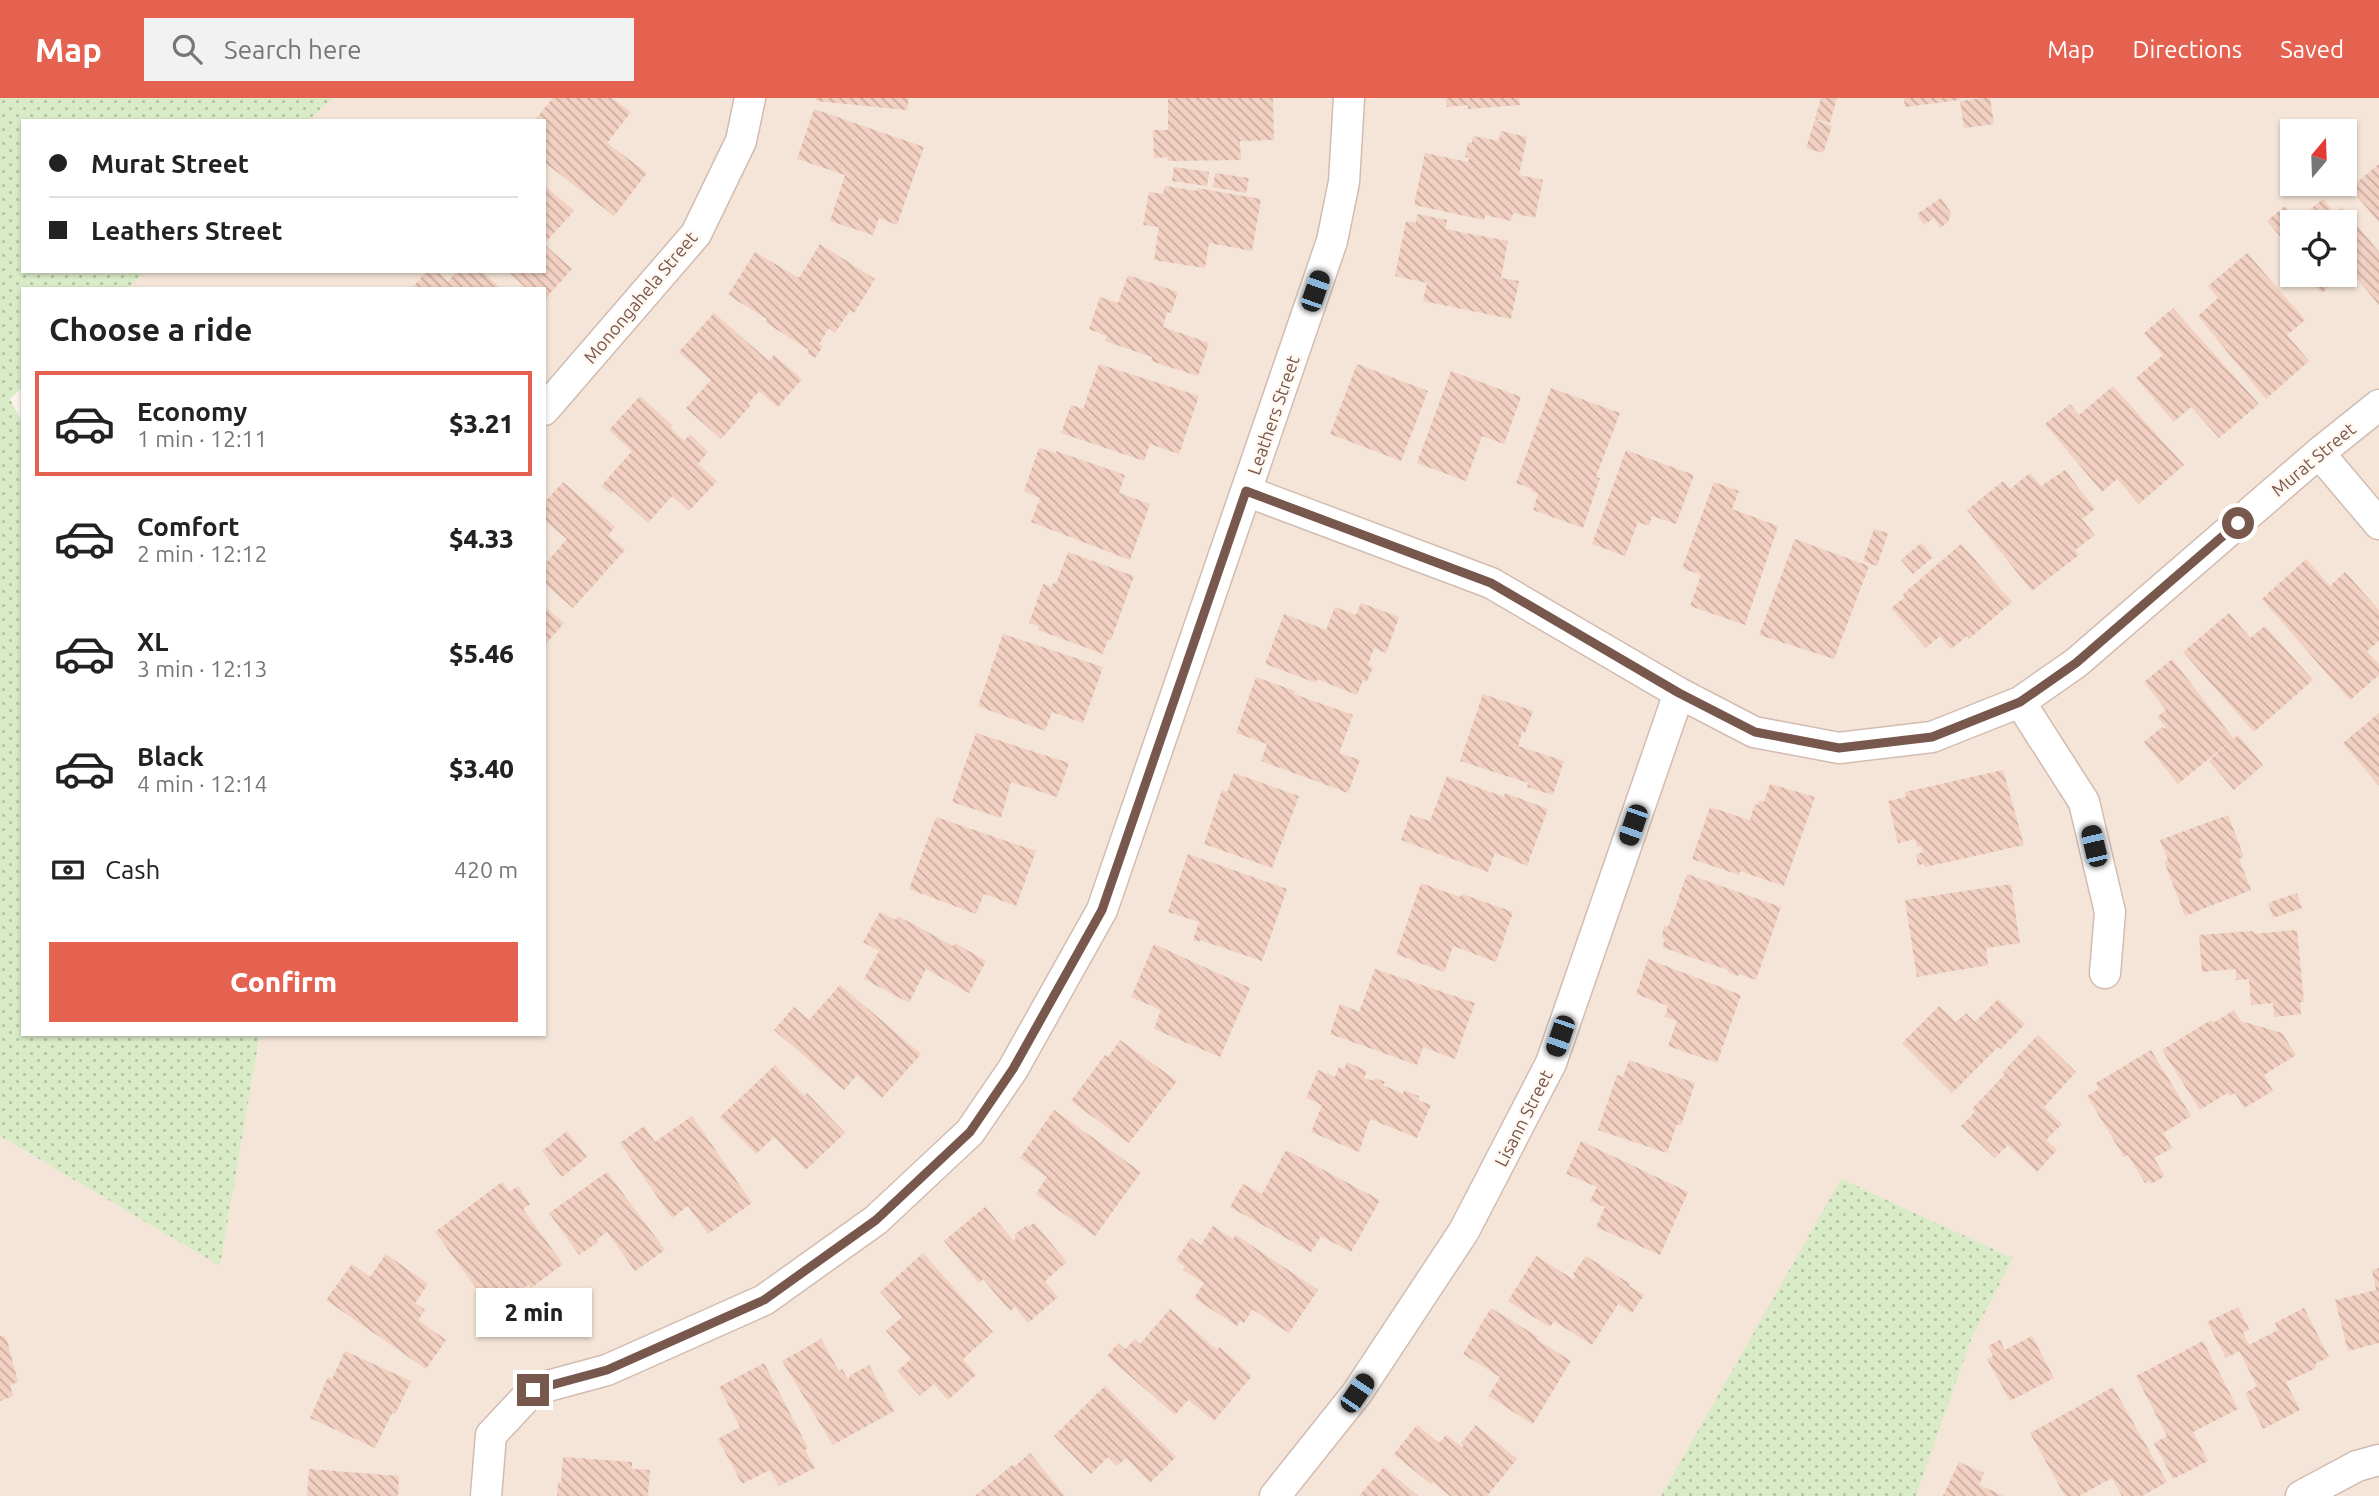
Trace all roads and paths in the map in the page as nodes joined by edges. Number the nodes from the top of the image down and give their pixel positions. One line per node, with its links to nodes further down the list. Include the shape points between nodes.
1 (750, 98): 4 (street, Monongahela Street, via 741,141 696,234)
2 (1349, 98): 6 (street, Leathers Street, via 1344,182 1332,241)
3 (2379, 405): 5 (street, Murat Street)
4 (546, 408)
5 (2319, 453): 7 (street); 9 (street, Murat Street, via 2076,663)
6 (1246, 491): 8 (street, Murat Street, via 1491,583); 12 (street, Leathers Street, via 1102,910 1013,1069 970,1132 876,1220 764,1300 607,1370 533,1390 491,1436)
7 (2379, 524)
8 (1679, 693): 9 (street, Murat Street, via 1755,732 1839,748 1932,737); 13 (street, Lisann Street, via 1551,1063 1464,1231 1357,1393)
9 (2020, 702): 10 (street, via 2084,802 2109,912)
10 (2105, 973)
11 (2379, 1460): 14 (street, via 2357,1466)
12 (486, 1496)
13 (1275, 1496)
14 (2301, 1496)

